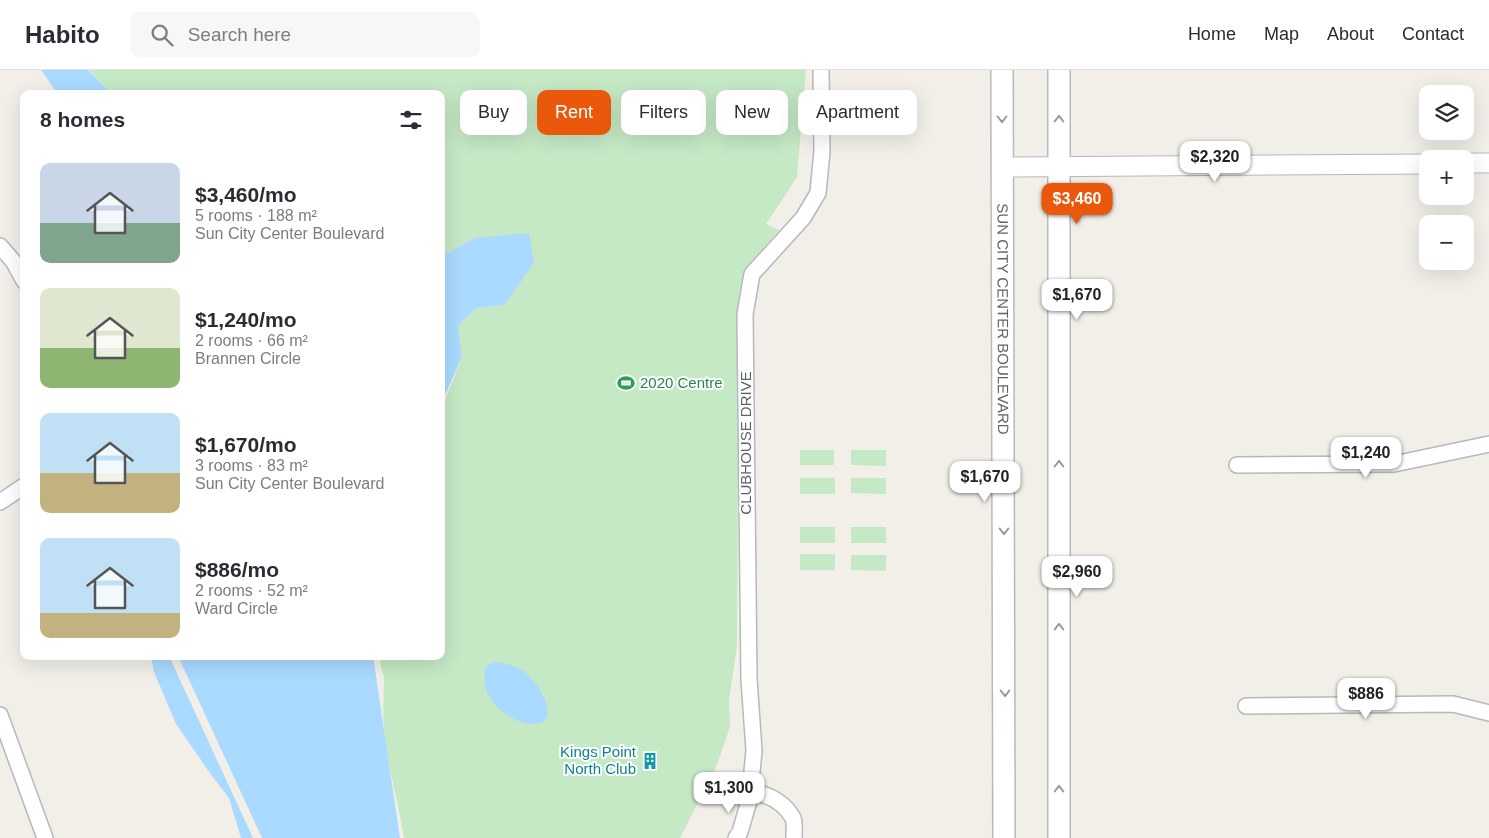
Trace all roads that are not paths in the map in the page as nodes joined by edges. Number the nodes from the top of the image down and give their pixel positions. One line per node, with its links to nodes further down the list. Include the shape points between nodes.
1 (821, 70): 18 (street, CLUBHOUSE DRIVE, via 822,151 818,193 803,218 752,274 745,314 749,679 754,751)
2 (1002, 70): 7 (main road, SUN CITY CENTER BOULEVARD, one-way to 7)
3 (1059, 70): 8 (main road, one-way to 3)
4 (1474, 163): 5 (street)
5 (1489, 163)
6 (1419, 164): 8 (street)
7 (1002, 167): 8 (street); 22 (main road, SUN CITY CENTER BOULEVARD, one-way to 22)
8 (1059, 168): 23 (main road, one-way to 8)
9 (0, 246): 10 (street)
10 (20, 273)
11 (1489, 444): 12 (street, via 1394,464)
12 (1237, 465)
13 (20, 489): 14 (street)
14 (0, 502)
15 (1246, 706): 16 (street, via 1453,704)
16 (1489, 713)
17 (0, 715): 19 (street)
18 (750, 791): 20 (street, CLUBHOUSE DRIVE); 21 (street, via 782,804 794,819)
19 (41, 837)
20 (736, 838)
21 (794, 838)
22 (1004, 838)
23 (1059, 838)

